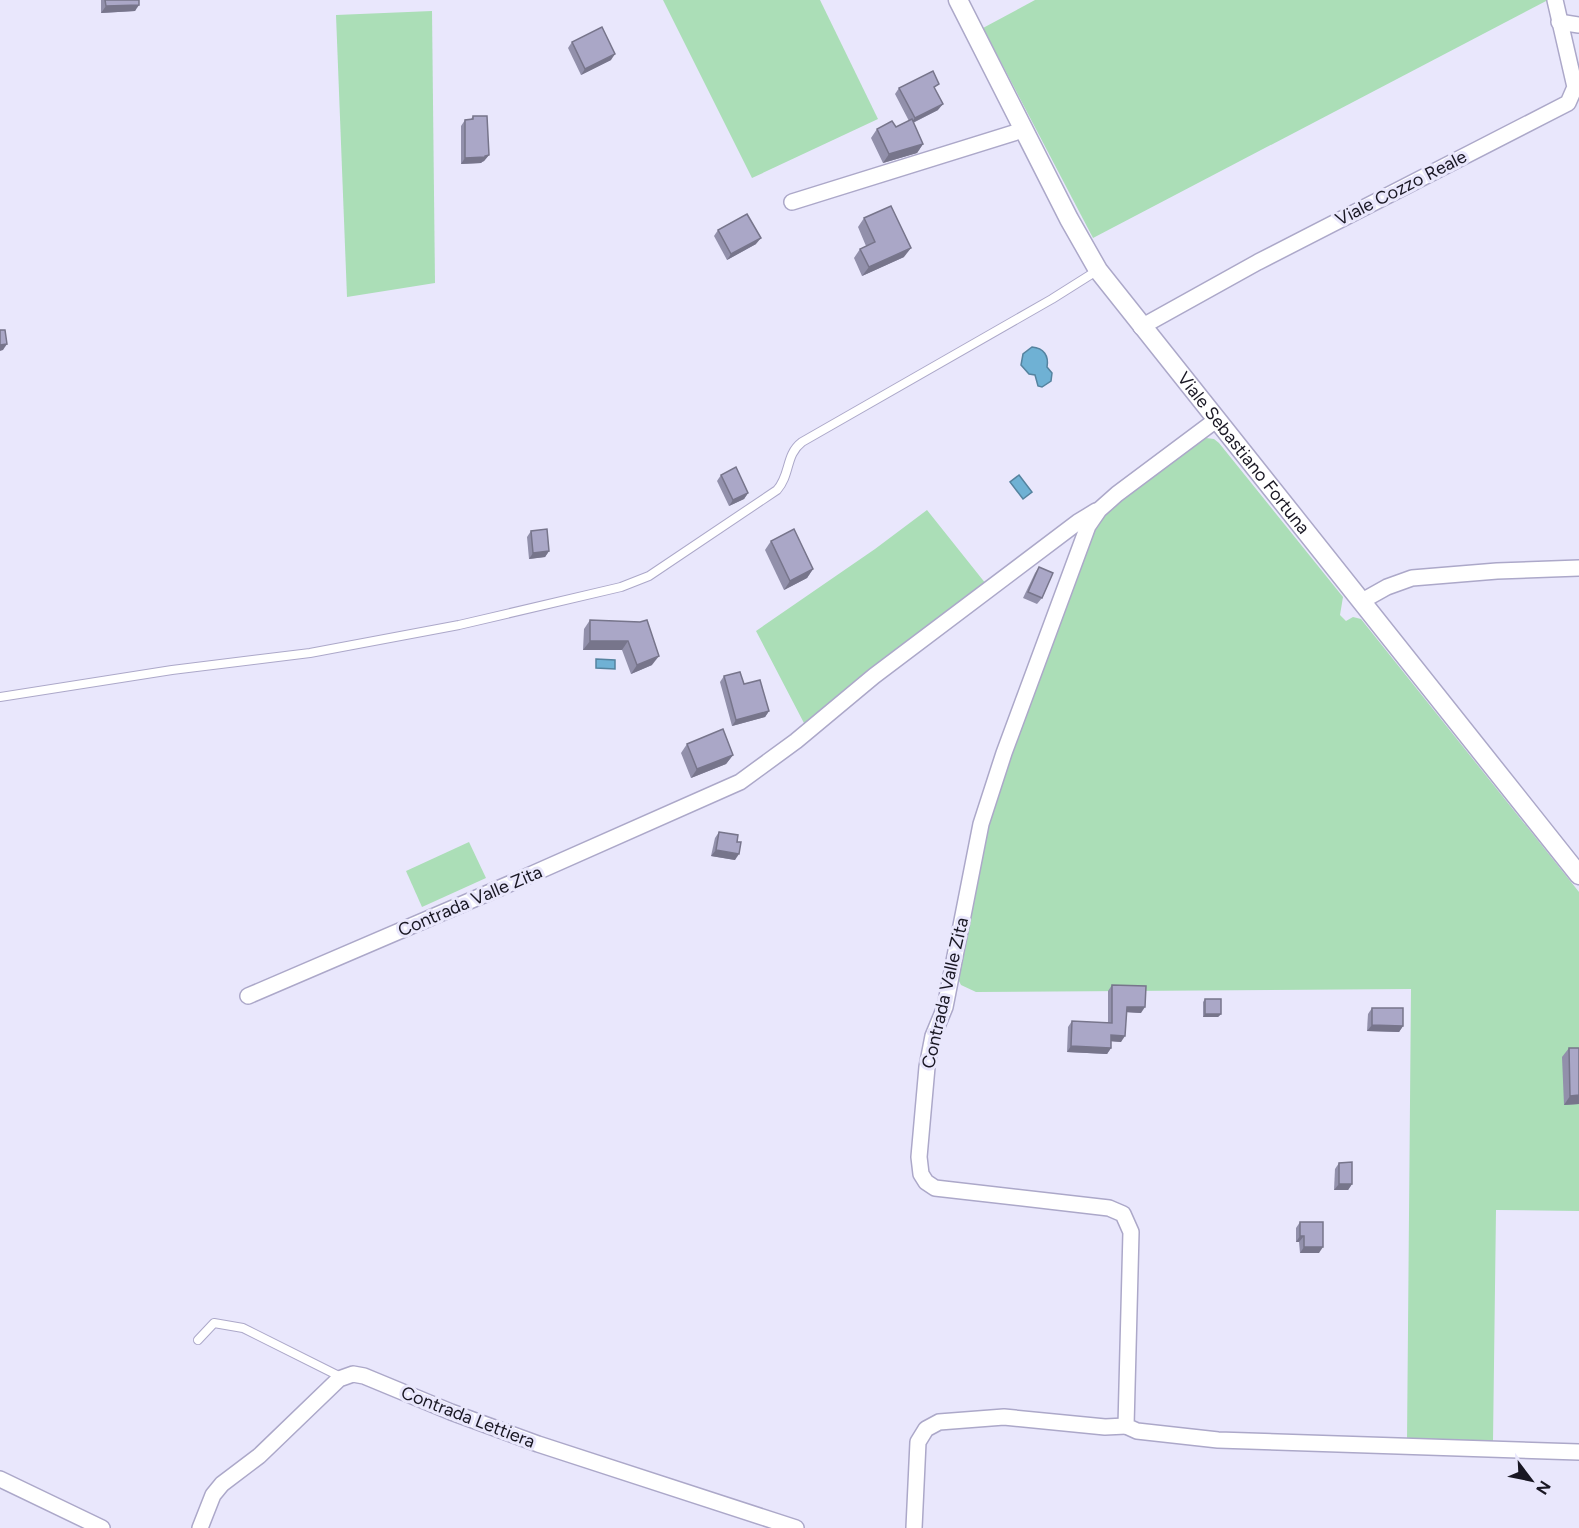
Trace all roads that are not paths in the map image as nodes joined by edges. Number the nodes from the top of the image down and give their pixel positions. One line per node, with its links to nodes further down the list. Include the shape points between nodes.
1 (958, 0): 5 (street, Viale Sebastiano Fortuna)
2 (1555, 0): 3 (street, Viale Cozzo Reale)
3 (1559, 22): 4 (street); 8 (street, Viale Cozzo Reale, via 1575,87 1568,103 1258,262)
4 (1579, 25)
5 (1023, 130): 6 (street); 7 (street, Viale Sebastiano Fortuna)
6 (792, 202)
7 (1098, 270): 8 (street, Viale Sebastiano Fortuna); 13 (lane, via 802,442 790,455 786,477 777,490 649,576 621,587 459,625 310,653)
8 (1142, 327): 9 (street, Viale Sebastiano Fortuna)
9 (1216, 420): 10 (street, Contrada Valle Zita); 12 (street, Viale Sebastiano Fortuna)
10 (1099, 510): 15 (street, Contrada Valle Zita, via 1078,522 740,782); 18 (street, Contrada Valle Zita, via 1088,526 981,824 945,1007 933,1036 927,1067 919,1157 921,1174 935,1188 1109,1208 1123,1214 1131,1232)
11 (1579, 568): 12 (street, via 1412,578)
12 (1362, 601): 14 (street, Viale Sebastiano Fortuna)
13 (0, 697)
14 (1579, 875)
15 (248, 996)
16 (198, 1340): 17 (lane, via 214,1323 243,1328)
17 (343, 1377): 22 (street, via 259,1456 222,1484 213,1495); 23 (street, Contrada Lettiera, via 364,1376 538,1444)
18 (1126, 1426): 19 (street, via 1137,1431 1218,1440); 24 (street, via 1004,1417 939,1422 926,1429 918,1442)
19 (1579, 1452)
20 (0, 1479): 21 (street)
21 (102, 1528)
22 (200, 1528)
23 (796, 1528)
24 (914, 1528)

